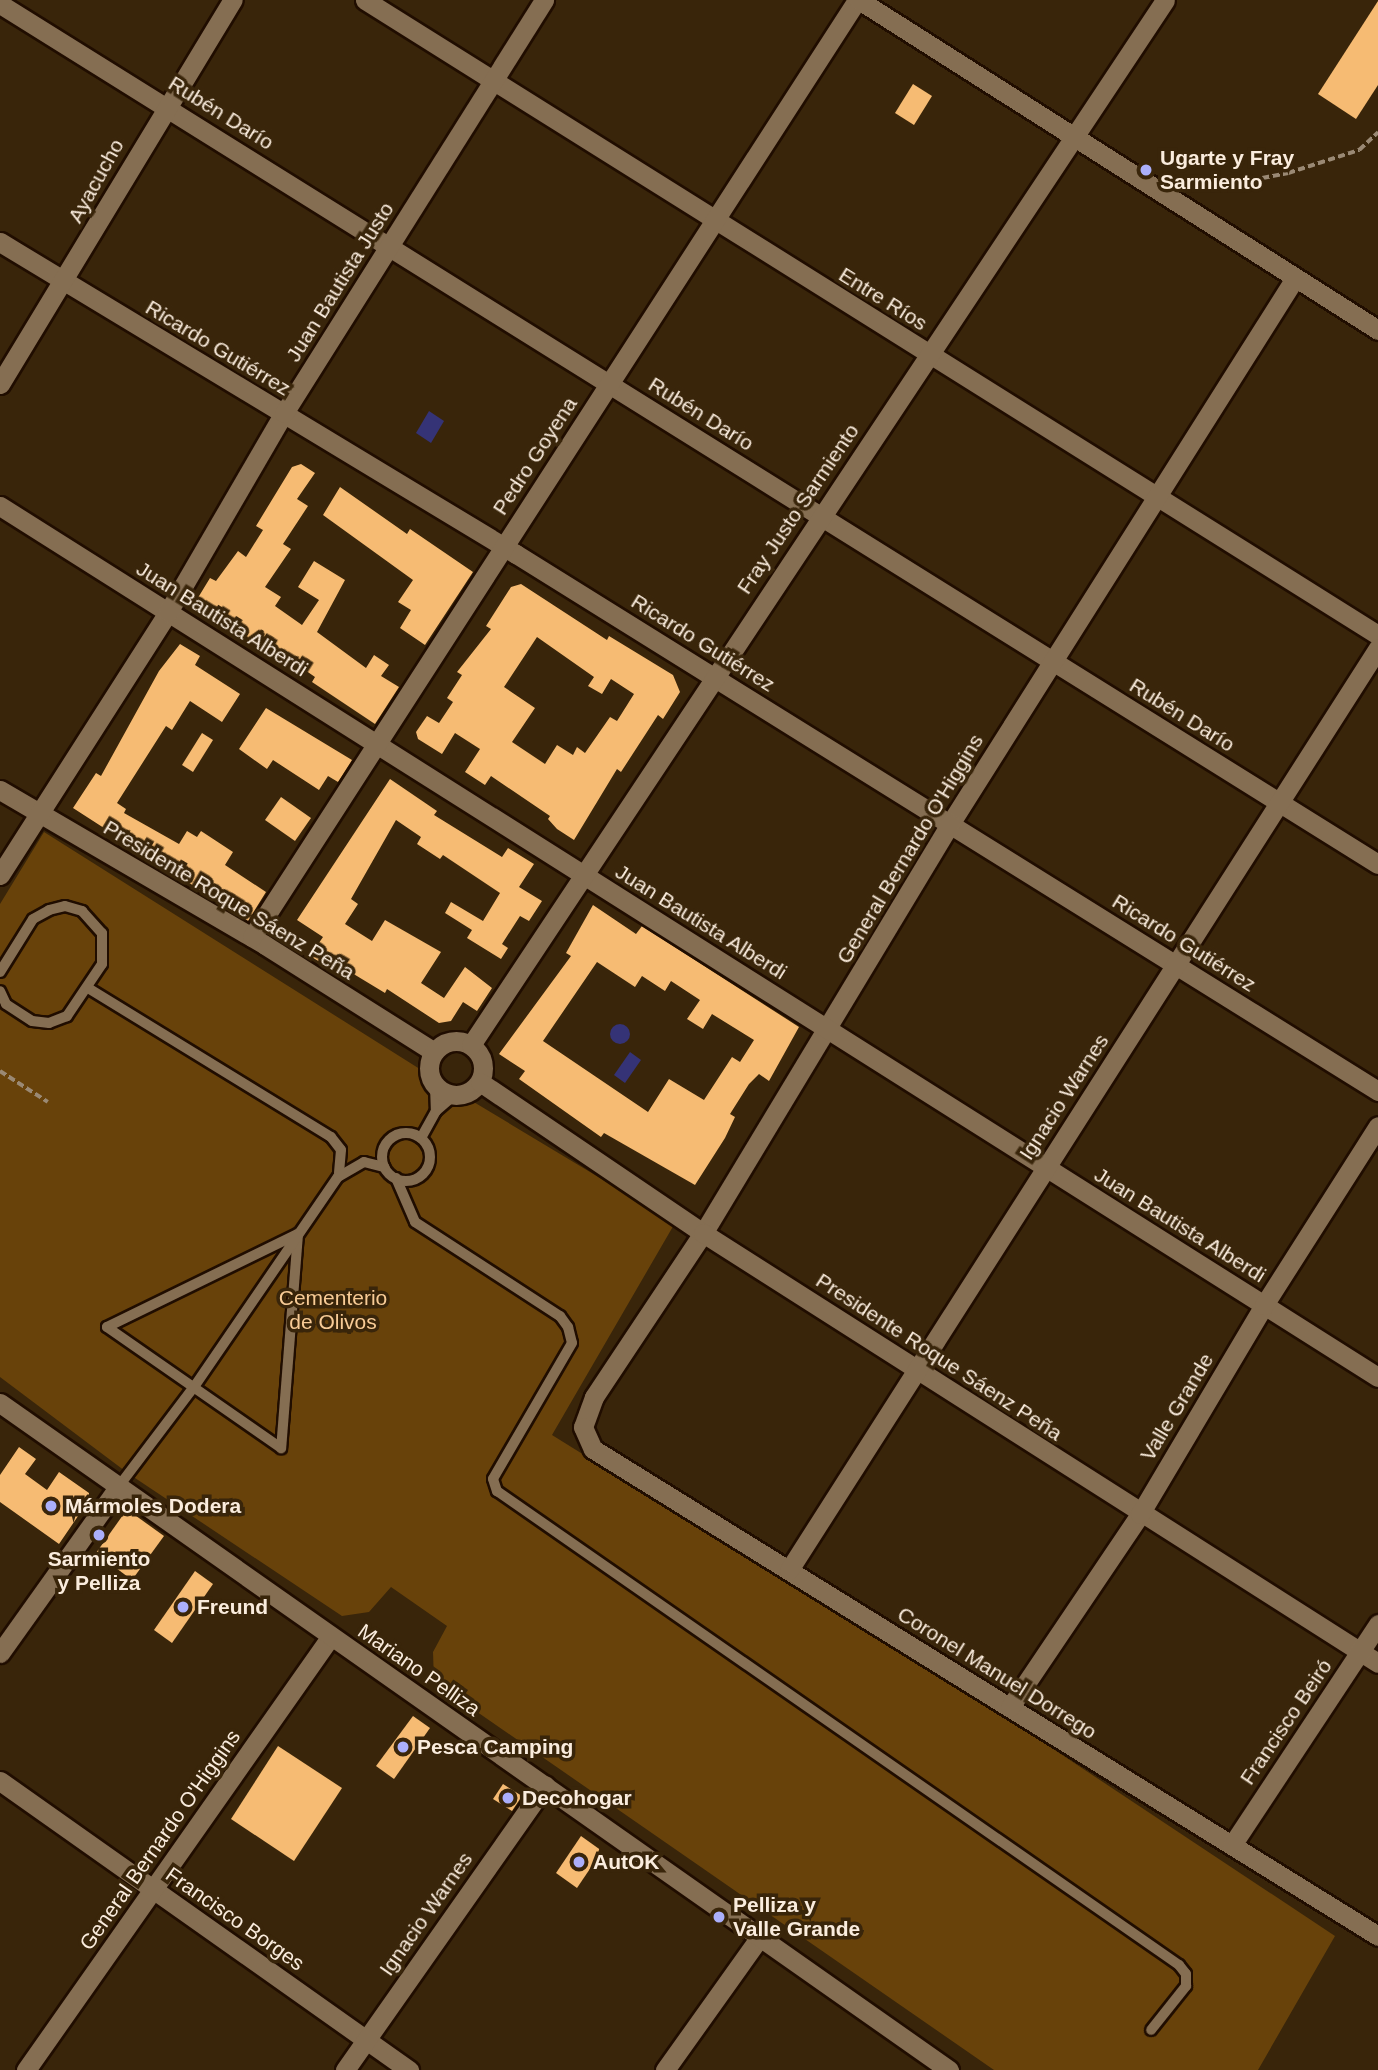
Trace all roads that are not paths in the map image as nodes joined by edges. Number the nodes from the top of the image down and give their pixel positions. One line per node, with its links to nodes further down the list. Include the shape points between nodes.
1 (233, 0): 8 (street, Ayacucho)
2 (365, 0): 7 (street, Entre Ríos)
3 (544, 0): 7 (street, Juan Bautista Justo)
4 (858, 0): 9 (street); 10 (street, Pedro Goyena)
5 (1165, 0): 9 (street, Fray Justo Sarmiento)
6 (0, 4): 8 (street, Rubén Darío)
7 (492, 81): 10 (street, Entre Ríos); 12 (street, Juan Bautista Justo)
8 (165, 105): 12 (street, Rubén Darío); 14 (street, Ayacucho)
9 (1076, 140): 13 (street); 16 (street, Fray Justo Sarmiento)
10 (715, 219): 16 (street, Entre Ríos); 17 (street, Pedro Goyena)
11 (0, 242): 14 (street, Ricardo Gutiérrez)
12 (389, 246): 17 (street, Rubén Darío); 19 (street, Juan Bautista Justo)
13 (1295, 278): 15 (street); 20 (street, General Bernardo O'Higgins)
14 (64, 284): 18 (street, Ayacucho); 19 (street, Ricardo Gutiérrez)
15 (1378, 330)
16 (929, 356): 20 (street, Entre Ríos); 22 (street, Fray Justo Sarmiento)
17 (609, 383): 22 (street, Rubén Darío); 23 (street, Pedro Goyena)
18 (0, 384)
19 (285, 414): 23 (street, Ricardo Gutiérrez); 24 (street, Juan Bautista Justo)
20 (1159, 497): 25 (street, Entre Ríos); 27 (street, General Bernardo O'Higgins)
21 (0, 506): 24 (street, Juan Bautista Alberdi)
22 (821, 515): 27 (street, Rubén Darío); 28 (street, Fray Justo Sarmiento)
23 (503, 546): 28 (street, Ricardo Gutiérrez); 29 (street, Pedro Goyena)
24 (168, 612): 29 (street, Juan Bautista Alberdi); 32 (street, Juan Bautista Justo)
25 (1378, 635)
26 (1378, 648): 31 (street, Ignacio Warnes)
27 (1054, 661): 31 (street, Rubén Darío); 33 (street, General Bernardo O'Higgins)
28 (714, 677): 33 (street, Ricardo Gutiérrez); 36 (street, Fray Justo Sarmiento)
29 (377, 745): 36 (street, Juan Bautista Alberdi); 37 (street, Pedro Goyena)
30 (0, 790): 32 (street, Presidente Roque Sáenz Peña)
31 (1279, 802): 34 (street, Rubén Darío); 38 (street, Ignacio Warnes)
32 (40, 814): 35 (street, Juan Bautista Justo); 37 (street, Presidente Roque Sáenz Peña)
33 (950, 824): 38 (street, Ricardo Gutiérrez); 42 (street, General Bernardo O'Higgins)
34 (1378, 864)
35 (0, 875)
36 (583, 875): 42 (street, Juan Bautista Alberdi); 43 (street, Fray Justo Sarmiento)
37 (252, 937): 44 (street, Presidente Roque Sáenz Peña)
38 (1176, 964): 47 (street, Ricardo Gutiérrez); 53 (street, Ignacio Warnes)
39 (0, 972): 40 (lane, via 33,919 65,906 82,911 102,933 102,964)
40 (88, 988): 41 (lane, via 67,1016 49,1023 19,1016); 54 (lane, via 331,1137 341,1150)
41 (0, 991)
42 (827, 1029): 53 (street, Juan Bautista Alberdi); 56 (street, General Bernardo O'Higgins)
43 (471, 1045): 44 (street, via 447,1042); 45 (street, via 482,1058)
44 (434, 1052): 46 (street, via 429,1069)
45 (480, 1082): 48 (street, via 467,1094); 56 (street, Presidente Roque Sáenz Peña)
46 (435, 1085): 48 (street); 49 (lane)
47 (1378, 1091)
48 (453, 1096): 49 (lane)
49 (436, 1111): 51 (lane)
50 (1378, 1126): 58 (street, Valle Grande)
51 (421, 1138): 52 (lane, via 406,1133 391,1138 383,1151); 55 (lane, via 429,1151 428,1166 411,1180)
52 (384, 1167): 54 (lane, via 364,1162); 55 (lane)
53 (1046, 1167): 58 (street, Juan Bautista Alberdi); 59 (street, Ignacio Warnes)
54 (338, 1177): 57 (lane)
55 (396, 1178): 79 (lane, via 415,1222 560,1316 568,1327 572,1343 493,1479 497,1491 1179,1965 1186,1974 1186,1986)
56 (703, 1233): 59 (street, Presidente Roque Sáenz Peña); 63 (street, General Bernardo O'Higgins, via 594,1397 583,1427)
57 (299, 1234): 61 (lane); 61 (lane, via 107,1327); 61 (lane, via 281,1448)
58 (1264, 1305): 60 (street, Juan Bautista Alberdi); 65 (street, Valle Grande)
59 (918, 1370): 65 (street, Presidente Roque Sáenz Peña); 66 (street, Ignacio Warnes)
60 (1378, 1377)
61 (194, 1387): 64 (lane)
62 (0, 1403): 64 (street, Mariano Pelliza)
63 (593, 1449): 66 (street, Coronel Manuel Dorrego)
64 (119, 1486): 68 (street, Mariano Pelliza); 70 (street)
65 (1140, 1514): 69 (street, Presidente Roque Sáenz Peña); 72 (street, Valle Grande)
66 (789, 1570): 72 (street, Coronel Manuel Dorrego)
67 (1378, 1624): 69 (street, Francisco Beiró)
68 (331, 1636): 74 (street, Mariano Pelliza); 76 (street, General Bernardo O'Higgins)
69 (1361, 1652): 71 (street, Presidente Roque Sáenz Peña); 75 (street, Francisco Beiró)
70 (0, 1653)
71 (1378, 1663)
72 (1010, 1707): 75 (street, Coronel Manuel Dorrego)
73 (0, 1781): 76 (street, Francisco Borges)
74 (545, 1785): 77 (street, Mariano Pelliza); 80 (street, Ignacio Warnes)
75 (1231, 1845): 78 (street, Coronel Manuel Dorrego)
76 (153, 1889): 80 (street, Francisco Borges); 81 (street, General Bernardo O'Higgins)
77 (762, 1934): 84 (street); 85 (street, Mariano Pelliza)
78 (1378, 1936)
79 (1151, 2030)
80 (366, 2039): 82 (street, Ignacio Warnes); 83 (street, Francisco Borges)
81 (26, 2070)
82 (345, 2070)
83 (409, 2070)
84 (666, 2070)
85 (949, 2070)

